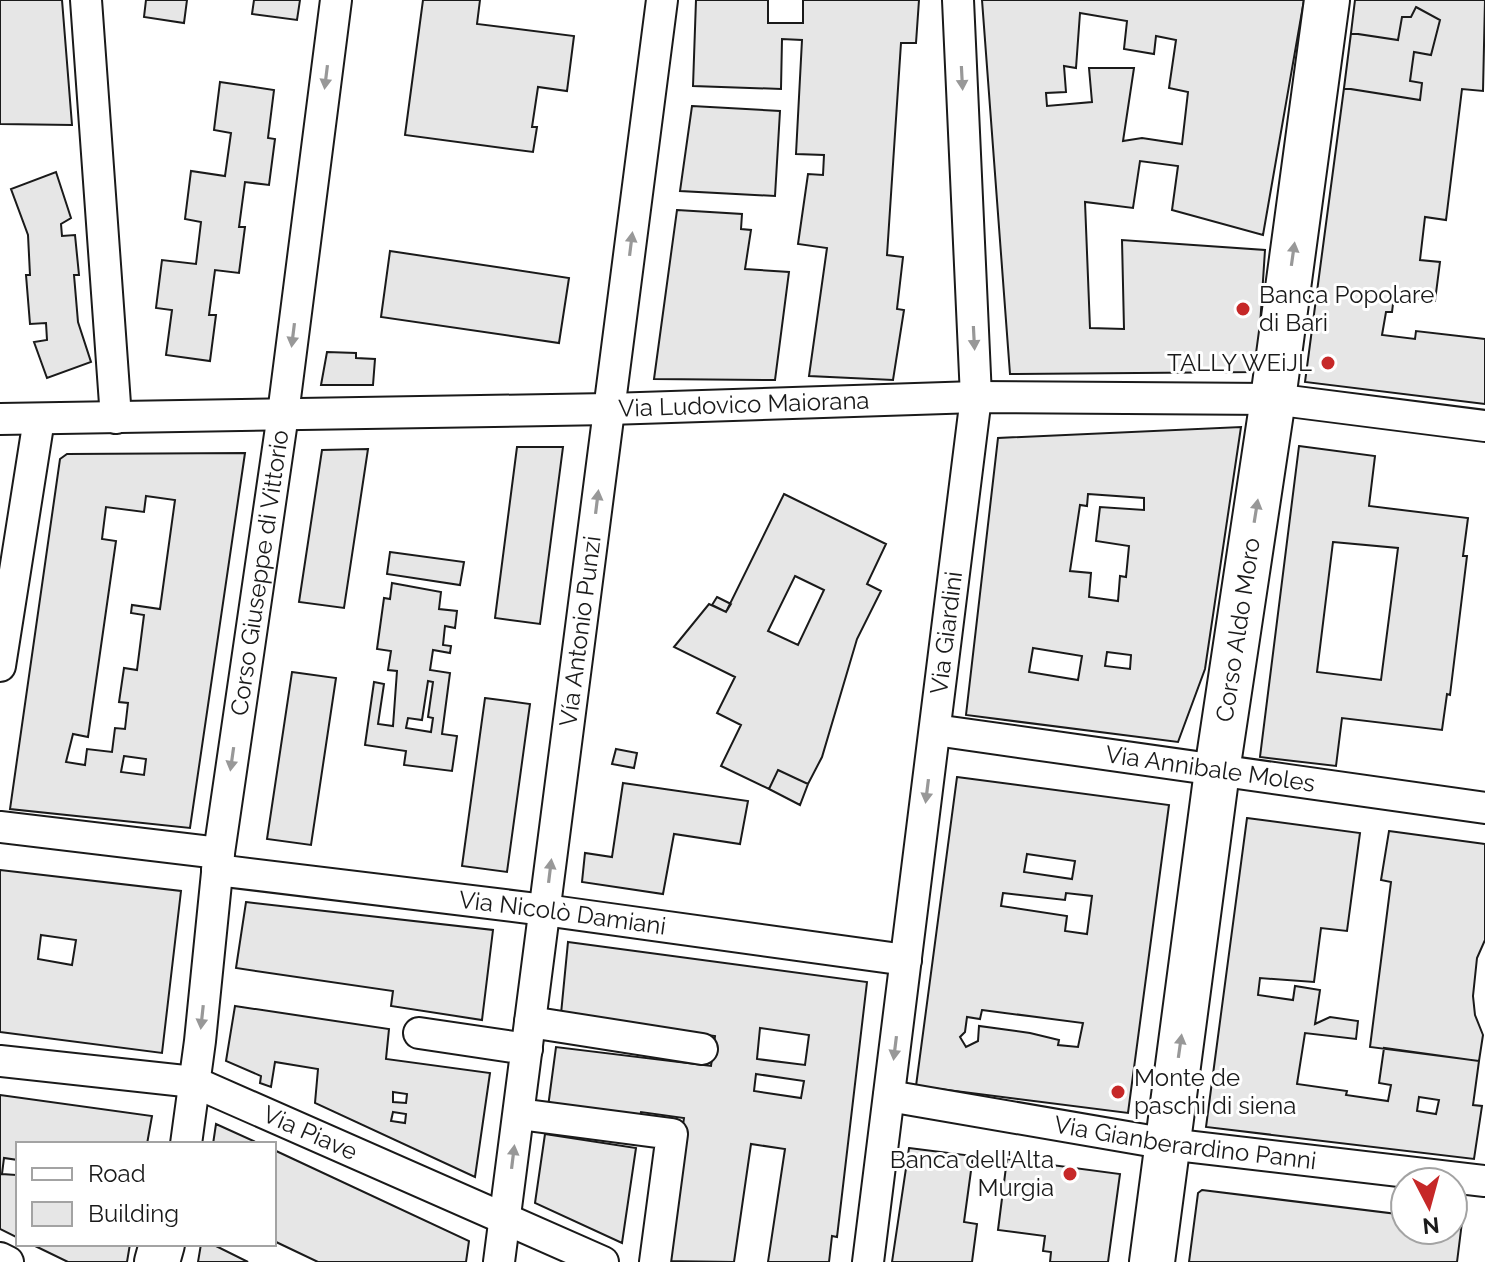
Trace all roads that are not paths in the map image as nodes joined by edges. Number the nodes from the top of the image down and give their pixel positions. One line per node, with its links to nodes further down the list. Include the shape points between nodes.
1 (86, 0): 10 (street)
2 (336, 0): 9 (street, Corso Giuseppe di Vittorio, one-way to 9)
3 (662, 0): 8 (street, Vía Antonio Punzi, one-way to 3)
4 (958, 0): 6 (street, Via Giardini, one-way to 6)
5 (1327, 0): 7 (street, Corso Aldo Moro, one-way to 5)
6 (976, 397): 7 (street, Via Ludovico Maiorana); 8 (street, Via Ludovico Maiorana); 15 (street, Via Giardini)
7 (1273, 399): 13 (street, Via Ludovico Maiorana); 16 (street, Corso Aldo Moro, one-way to 7)
8 (609, 409): 9 (street, Via Ludovico Maiorana); 20 (street, Vía Antonio Punzi, one-way to 8)
9 (283, 414): 10 (street, Via Ludovico Maiorana); 19 (street, Corso Giuseppe di Vittorio, one-way to 19)
10 (116, 418): 12 (street, Via Ludovico Maiorana)
11 (0, 419): 12 (street, Via Ludovico Maiorana)
12 (39, 419): 14 (street)
13 (1485, 426)
14 (0, 666)
15 (935, 730): 16 (street, Via Annibale Moles); 21 (street, Via Giardini, one-way to 21)
16 (1217, 771): 17 (street, Via Annibale Moles); 30 (street, Corso Aldo Moro, one-way to 16)
17 (1485, 808)
18 (0, 827): 19 (street, Via Nicolò Damiani)
19 (218, 861): 20 (street, Via Nicolò Damiani); 26 (street, Corso Giuseppe di Vittorio, one-way to 26)
20 (545, 910): 21 (street, Via Nicolò Damiani); 23 (street, Vía Antonio Punzi)
21 (906, 960): 27 (street, Via Giardini, one-way to 27)
22 (419, 1033): 23 (street)
23 (528, 1036): 24 (street); 28 (street, Vía Antonio Punzi)
24 (702, 1049)
25 (0, 1061): 26 (street, Via Piave)
26 (194, 1082): 29 (street, Corso Giuseppe di Vittorio); 32 (street, Via Piave)
27 (889, 1096): 30 (street, Via Gianberardino Panni); 38 (street, Via Giardini)
28 (519, 1114): 32 (street, Vía Antonio Punzi, one-way to 28); 37 (street, via 672,1134)
29 (186, 1142)
30 (1168, 1144): 31 (street, Via Gianberardino Panni); 39 (street, Corso Aldo Moro)
31 (1485, 1181)
32 (505, 1219): 35 (street, Vía Antonio Punzi); 36 (street, Via Piave)
33 (0, 1258): 34 (street)
34 (8, 1262)
35 (499, 1262)
36 (603, 1262)
37 (655, 1262)
38 (868, 1262)
39 (1152, 1262)

